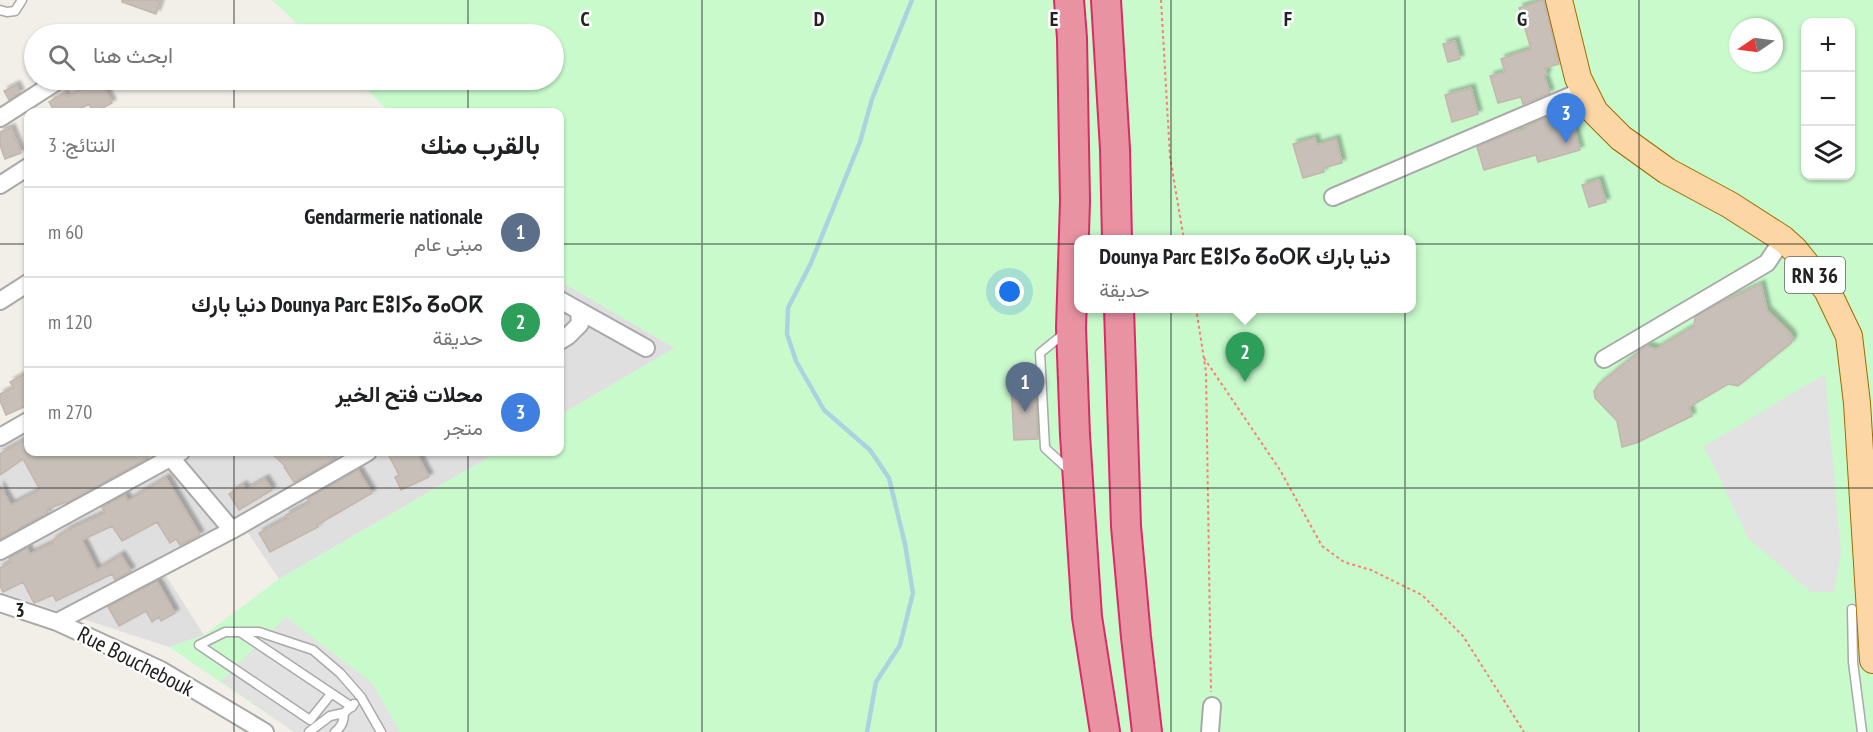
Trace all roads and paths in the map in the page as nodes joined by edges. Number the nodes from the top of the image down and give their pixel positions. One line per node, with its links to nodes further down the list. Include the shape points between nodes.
1 (22, 0): 6 (lane, via 15,11)
2 (1069, 0): 48 (highway, via 1075,201 1071,328 1078,478 1087,616)
3 (1106, 0): 13 (highway)
4 (1161, 0): 14 (path, via 1170,157)
5 (1559, 0): 8 (main road, RN 36)
6 (0, 10)
7 (43, 90): 9 (street)
8 (1584, 90): 12 (street); 15 (main road, RN 36, via 1595,112 1621,138 1667,171)
9 (0, 118)
10 (24, 170): 11 (street)
11 (0, 185)
12 (1333, 197)
13 (1117, 235)
14 (1183, 235)
15 (1783, 239): 25 (street, via 1767,263); 39 (main road, RN 36, via 1827,290 1849,336 1857,403)
16 (24, 289): 17 (street)
17 (0, 301)
18 (564, 302): 19 (street)
19 (579, 311): 22 (street, via 580,324); 23 (street)
20 (1119, 313): 49 (highway, via 1126,526)
21 (1197, 313): 24 (path)
22 (564, 338)
23 (646, 348)
24 (1204, 358): 42 (path); 51 (path, via 1280,471 1322,546 1344,562 1371,570 1422,596 1463,636)
25 (1604, 359)
26 (24, 423): 27 (street)
27 (0, 437)
28 (168, 456): 32 (street)
29 (175, 456): 31 (street)
30 (356, 456): 31 (street)
31 (232, 530): 35 (street)
32 (0, 551)
33 (0, 603): 35 (street, Rue Bouchebouk)
34 (1852, 609): 52 (lane, via 1853,662)
35 (57, 622): 44 (street, Rue Bouchebouk, via 161,670)
36 (240, 632): 37 (lane, via 259,632); 38 (lane); 40 (lane, via 225,632 200,645 310,720)
37 (283, 640): 38 (lane); 41 (lane, via 313,650)
38 (272, 654): 40 (lane)
39 (1873, 660)
40 (331, 694): 43 (lane)
41 (361, 697): 43 (lane); 47 (lane)
42 (1212, 706): 50 (street)
43 (348, 710): 45 (lane, via 330,716); 46 (lane)
44 (266, 732)
45 (309, 732)
46 (335, 732)
47 (381, 732)
48 (1105, 732)
49 (1147, 732)
50 (1210, 732)
51 (1524, 732)
52 (1862, 732)

